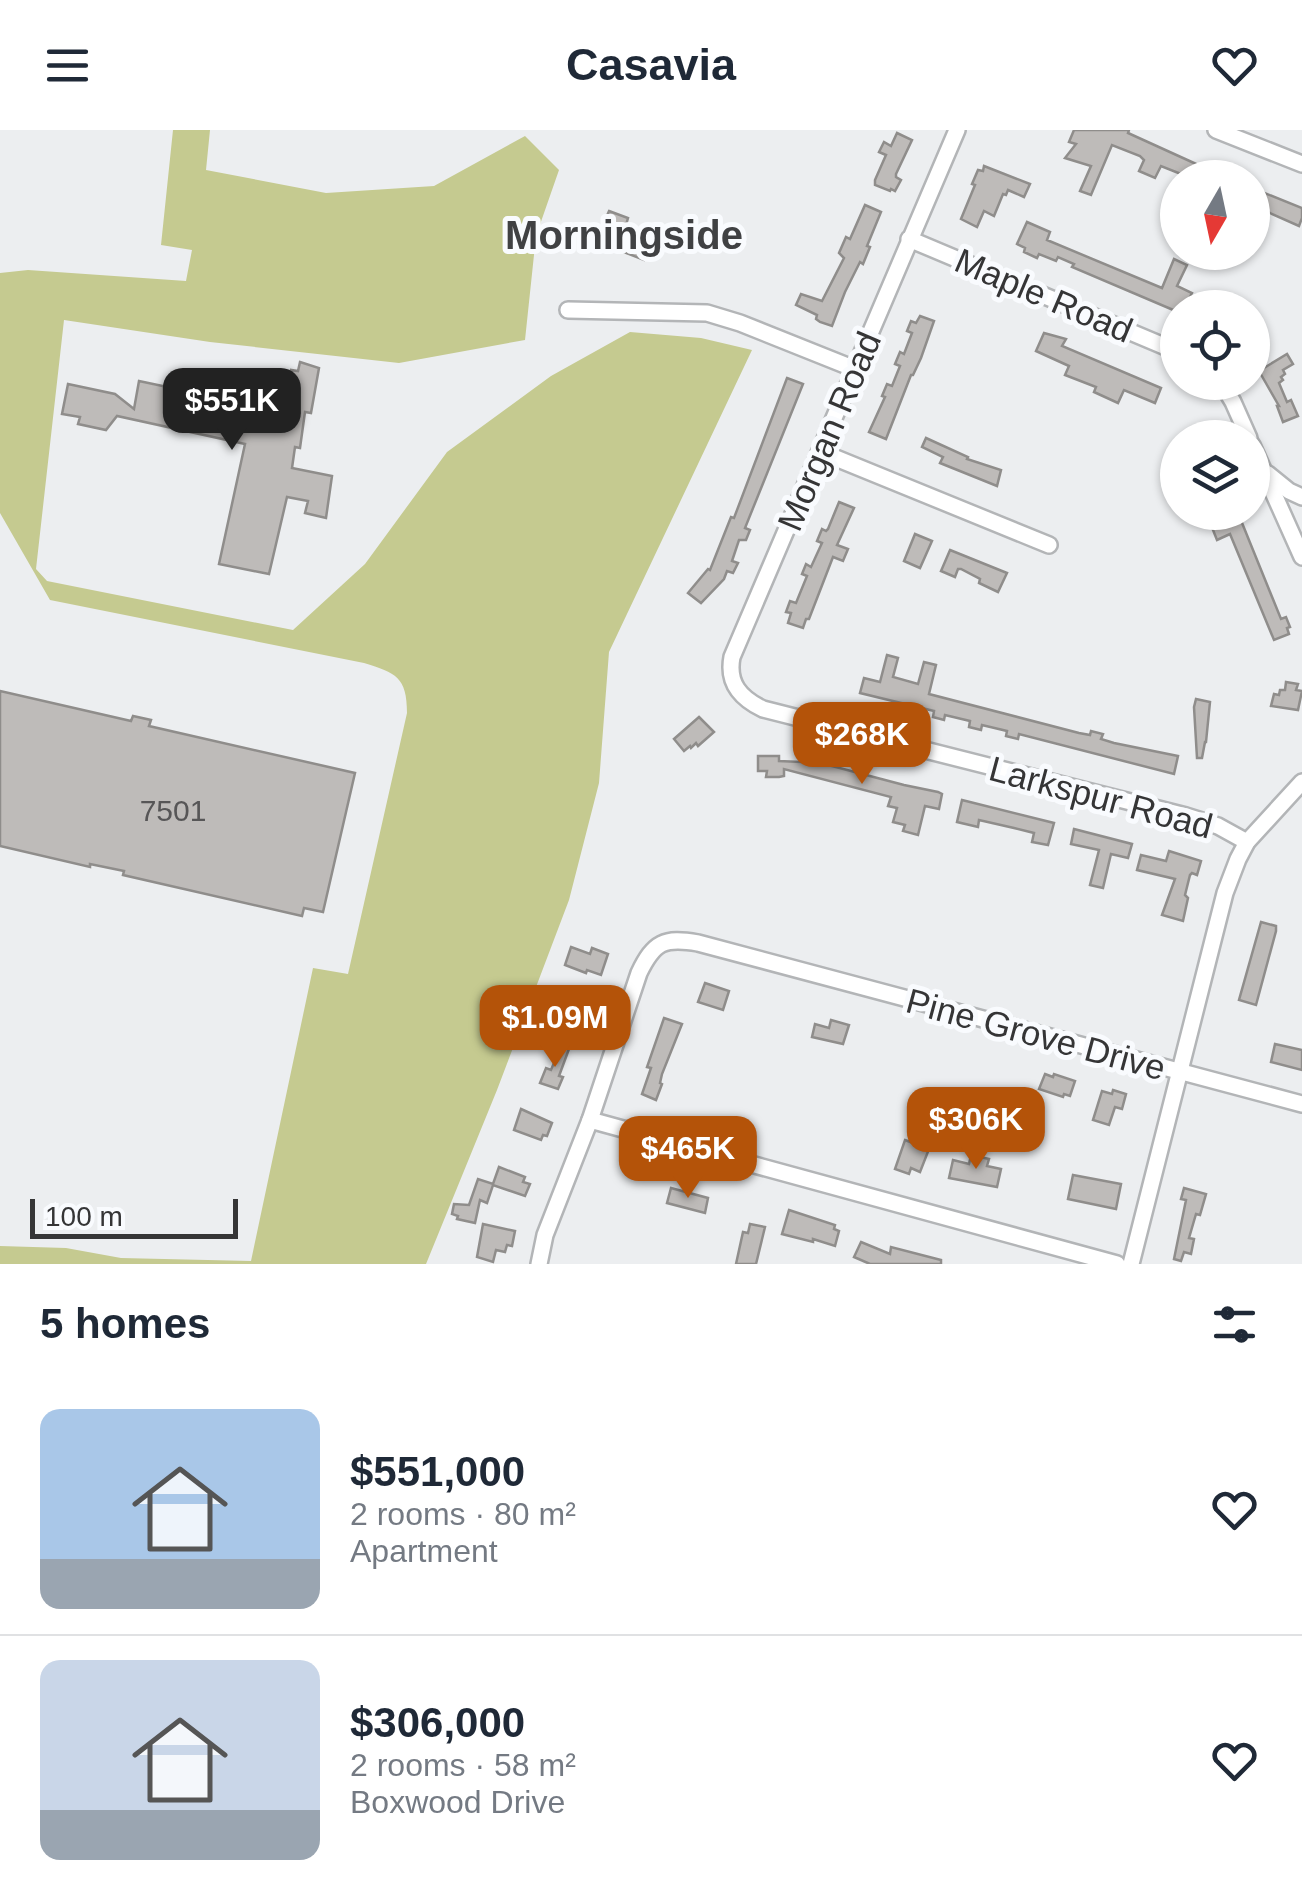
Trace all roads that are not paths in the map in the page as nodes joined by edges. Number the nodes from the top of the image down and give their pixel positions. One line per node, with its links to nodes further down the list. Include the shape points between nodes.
1 (957, 130): 4 (street, Morgan Road)
2 (1216, 130): 3 (street)
3 (1302, 164)
4 (909, 239): 6 (street, Maple Road); 7 (street, Morgan Road)
5 (568, 310): 7 (street, via 706,314)
6 (1160, 344)
7 (855, 370): 8 (street, Morgan Road)
8 (821, 452): 12 (street); 14 (street, Morgan Road, via 731,663 737,690)
9 (1270, 475): 11 (street)
10 (1270, 481): 13 (street)
11 (1302, 497)
12 (1049, 545)
13 (1302, 557)
14 (778, 713): 16 (street, Larkspur Road, via 1186,816)
15 (1302, 782): 16 (street)
16 (1247, 842): 17 (street, via 1225,893)
17 (1181, 1073): 18 (street, Pine Grove Drive); 19 (street, Pine Grove Drive, via 667,940 639,974); 22 (street)
18 (1302, 1104)
19 (590, 1120): 20 (street, Pine Grove Drive); 21 (street)
20 (539, 1264)
21 (1118, 1264)
22 (1131, 1264)

